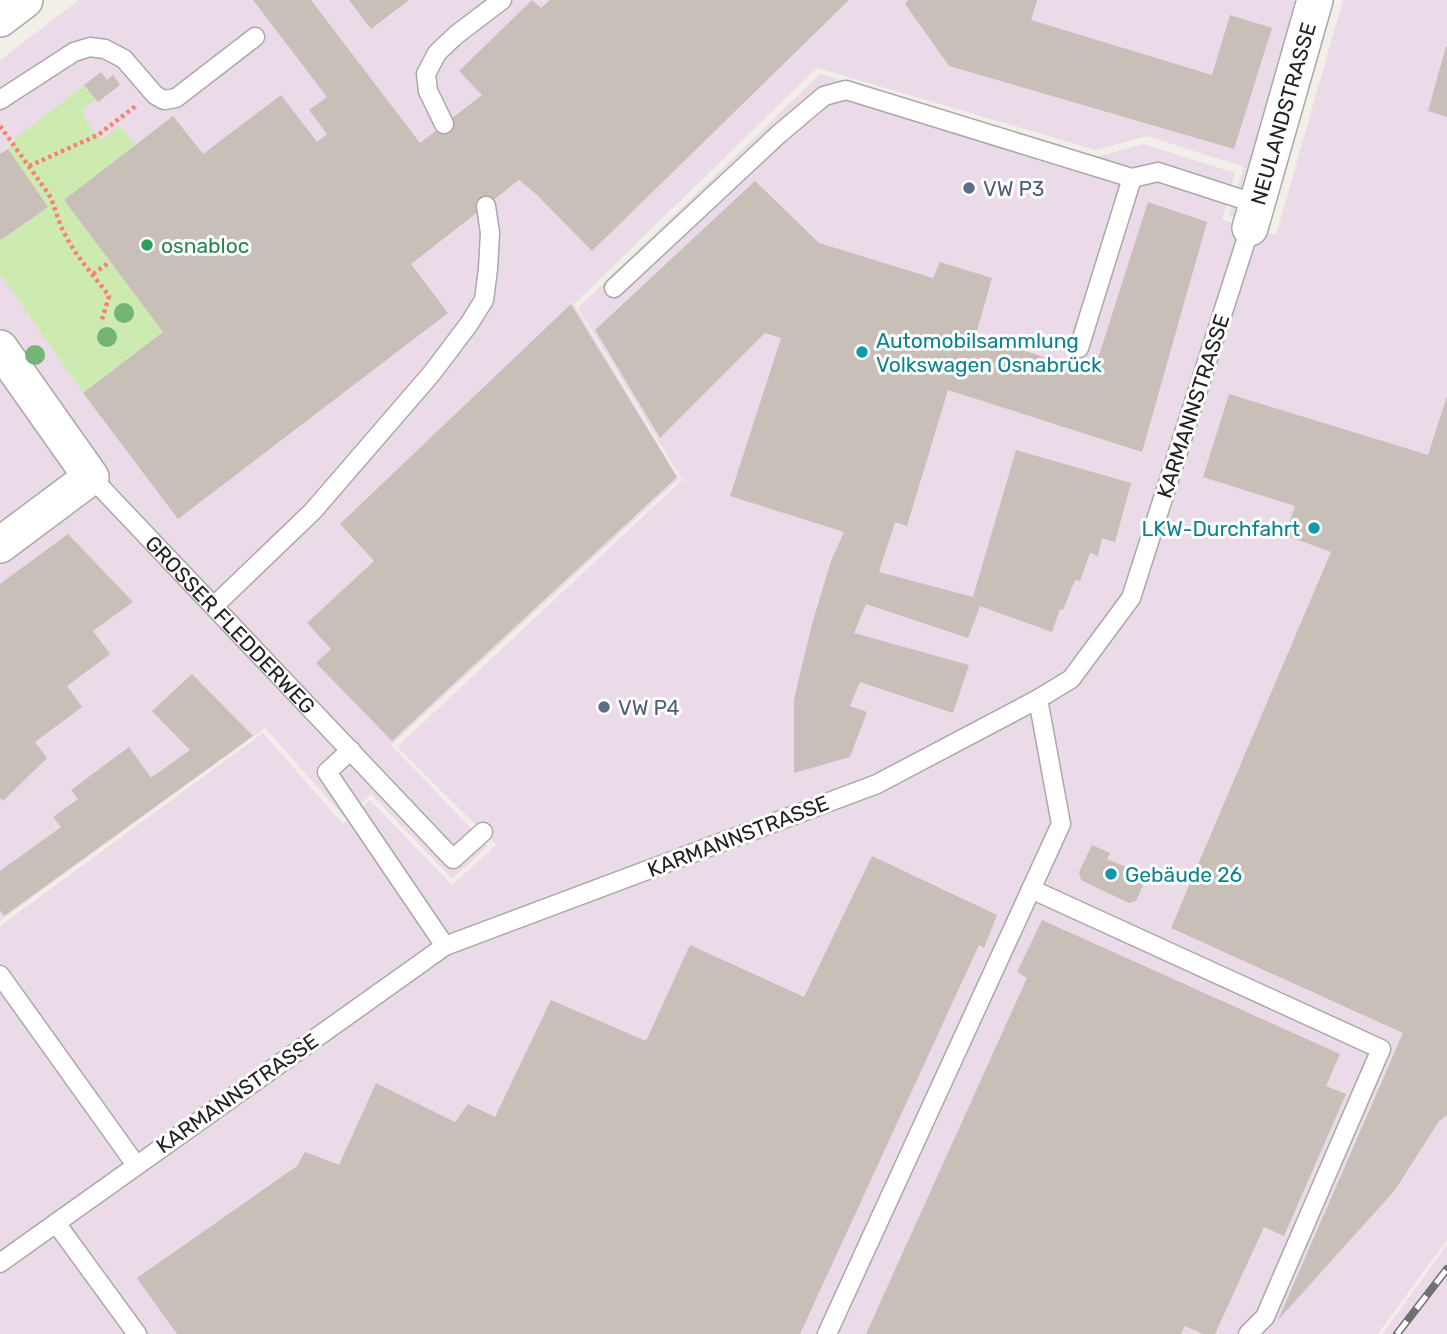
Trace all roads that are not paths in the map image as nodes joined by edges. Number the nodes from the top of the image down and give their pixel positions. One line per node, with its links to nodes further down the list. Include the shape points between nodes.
1 (25, 0): 4 (street)
2 (502, 0): 7 (lane, via 437,53 426,74 428,91)
3 (1315, 0): 10 (street, NEULANDSTRASSE)
4 (0, 19)
5 (255, 37): 6 (lane, via 176,99 164,100 153,93 124,59 90,47 74,52)
6 (0, 100)
7 (444, 124)
8 (1132, 178): 10 (lane, via 1158,172); 11 (lane, via 846,90 824,96 797,119); 13 (lane)
9 (486, 206): 16 (lane, via 490,233 484,300 469,324 313,511)
10 (1254, 216): 17 (lane, KARMANNSTRASSE, via 1131,598 1071,679)
11 (614, 288)
12 (0, 348): 14 (street, GROSSER FLEDDERWEG)
13 (1079, 348)
14 (92, 477): 15 (street); 16 (lane, GROSSER FLEDDERWEG)
15 (0, 545)
16 (214, 606): 18 (lane, GROSSER FLEDDERWEG)
17 (1038, 699): 20 (lane, via 1061,824); 21 (lane, KARMANNSTRASSE, via 877,784)
18 (351, 750): 19 (lane, GROSSER FLEDDERWEG, via 453,859); 21 (lane, via 327,772)
19 (483, 832)
20 (1031, 889): 27 (lane); 28 (lane, via 1381,1049 1265,1317)
21 (445, 946): 23 (lane, KARMANNSTRASSE)
22 (0, 975): 23 (lane)
23 (136, 1164): 24 (lane, KARMANNSTRASSE)
24 (56, 1223): 25 (lane, KARMANNSTRASSE); 26 (lane)
25 (0, 1263)
26 (137, 1334)
27 (827, 1334)
28 (1248, 1334)

